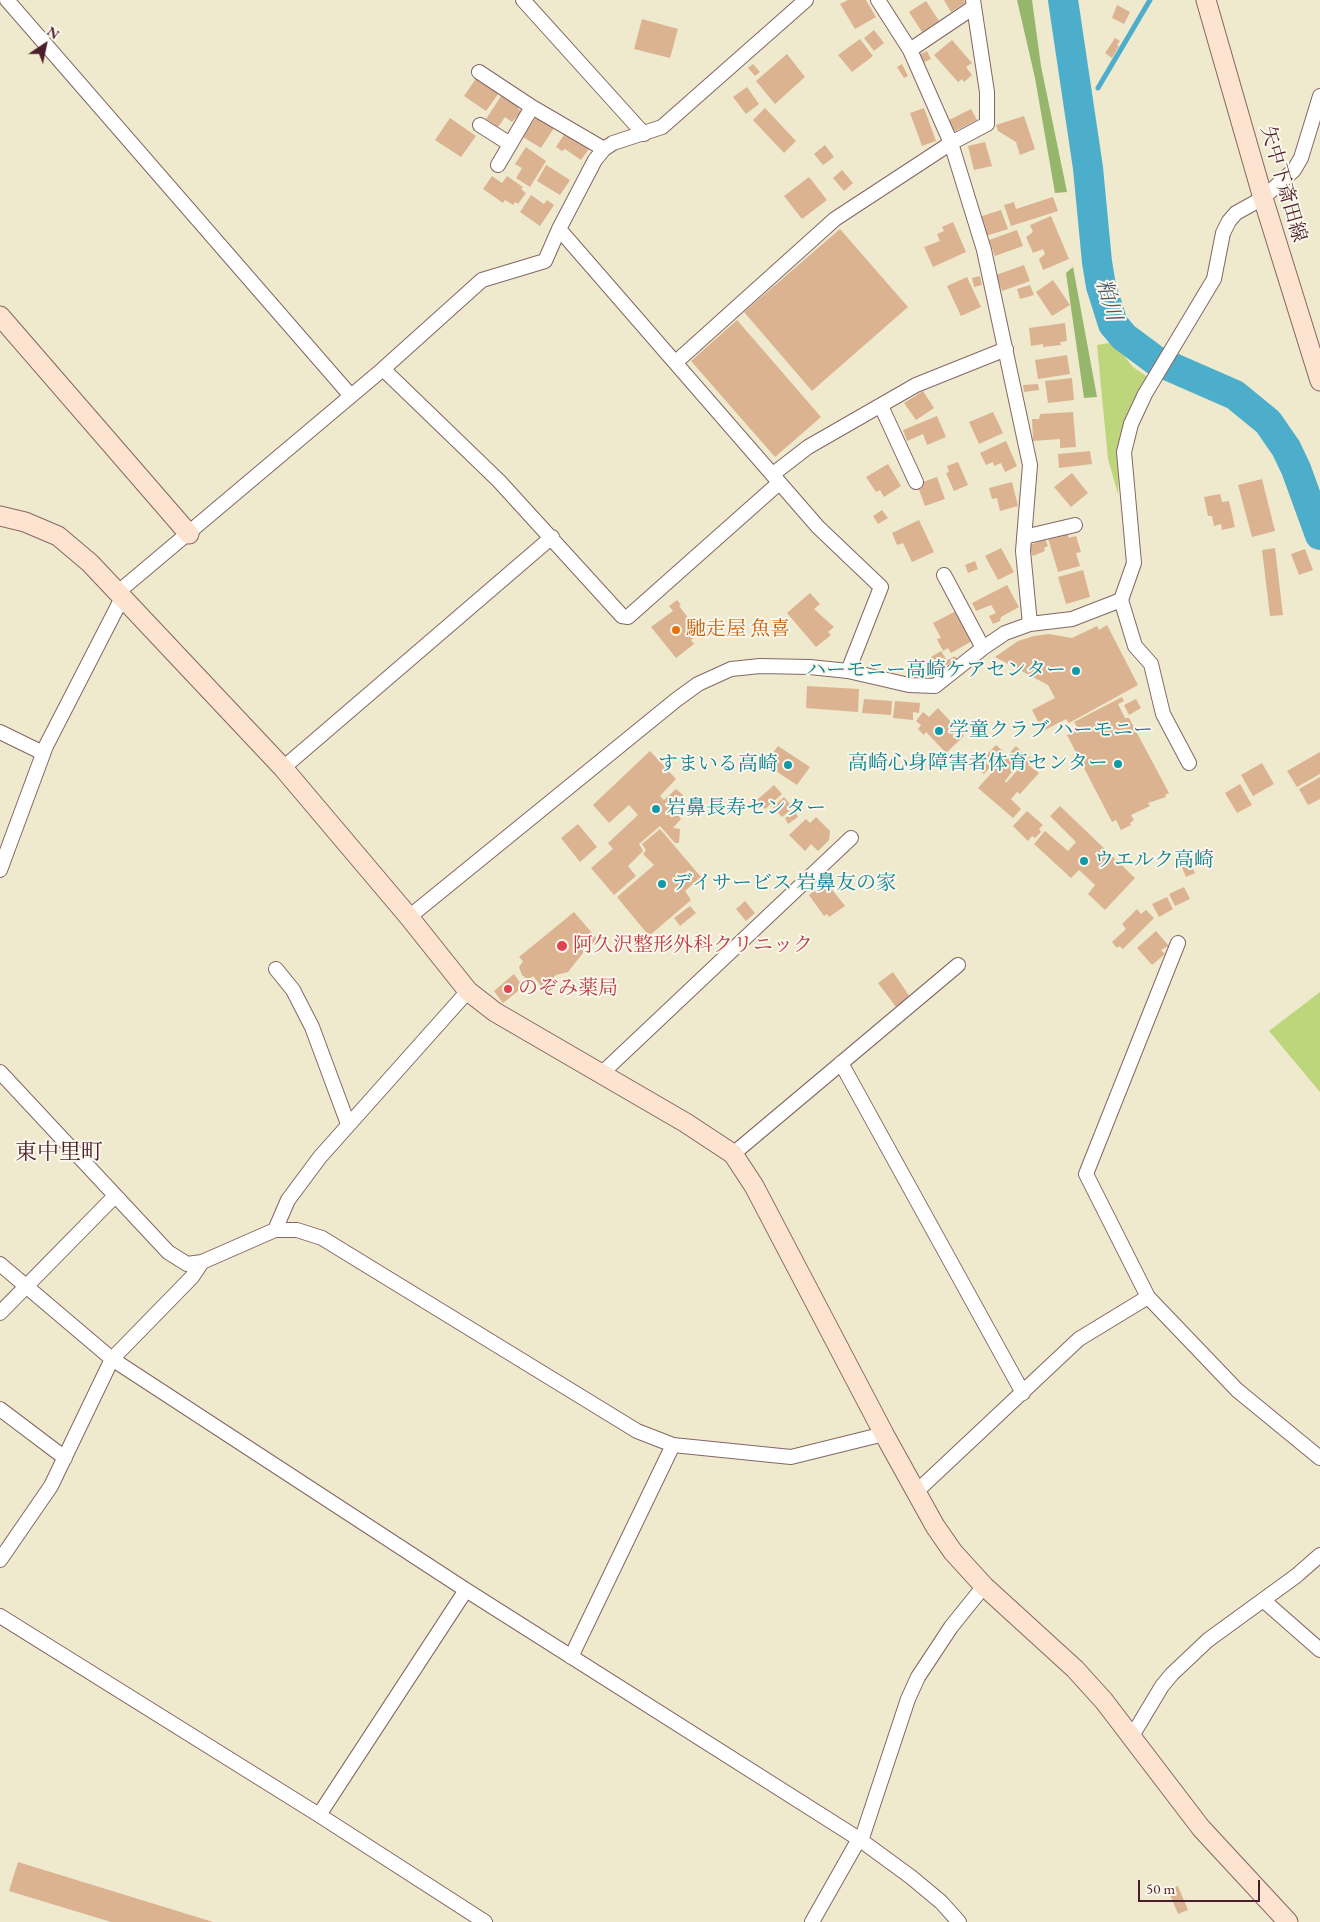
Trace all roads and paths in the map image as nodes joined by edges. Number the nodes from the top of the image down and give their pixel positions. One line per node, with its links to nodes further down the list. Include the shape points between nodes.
1 (7, 0): 24 (street)
2 (523, 0): 12 (street)
3 (806, 0): 12 (street, via 662,127)
4 (878, 0): 7 (street)
5 (1206, 0): 17 (street, 矢中下斎田線)
6 (974, 3): 7 (street); 13 (street, via 987,92 987,124)
7 (910, 50): 13 (street)
8 (479, 72): 10 (street)
9 (1320, 96): 17 (street, via 1301,158 1294,170)
10 (532, 107): 14 (street); 15 (street)
11 (480, 125): 14 (street)
12 (644, 134): 15 (street)
13 (951, 143): 20 (street, via 984,250); 21 (street, via 835,219)
14 (510, 144): 16 (street)
15 (604, 149): 18 (street, via 594,160)
16 (498, 165)
17 (1263, 198): 23 (street, 矢中下斎田線); 35 (street, via 1236,213 1229,221 1223,233 1214,279 1131,424 1124,452 1134,563)
18 (559, 228): 21 (street); 22 (street, via 545,261 482,280)
19 (0, 316): 30 (street)
20 (1006, 349): 25 (street, via 916,385); 32 (street, via 1030,465)
21 (676, 362): 26 (street)
22 (383, 369): 24 (street); 31 (street)
23 (1320, 381)
24 (351, 396): 30 (street)
25 (881, 406): 26 (street, via 808,447); 27 (street)
26 (776, 478): 31 (street, via 628,617 622,616); 38 (street, via 818,527 881,587)
27 (916, 482)
28 (0, 516): 34 (street, via 58,536 90,563)
29 (1075, 525): 32 (street)
30 (189, 534): 34 (street)
31 (552, 537): 42 (street)
32 (1024, 538): 36 (street)
33 (944, 575): 37 (street)
34 (119, 595): 40 (street); 42 (street)
35 (1121, 600): 36 (street, via 1072,619); 41 (street, via 1135,646 1151,664 1163,714)
36 (1030, 624): 37 (street, via 1005,633)
37 (983, 648): 38 (street, via 935,686 909,685)
38 (848, 672): 45 (street, via 760,666 732,669 698,684)
39 (0, 732): 40 (street)
40 (43, 753): 44 (street)
41 (1189, 763)
42 (283, 768): 45 (street)
43 (851, 838): 52 (street)
44 (0, 870)
45 (409, 917): 49 (street)
46 (1178, 943): 60 (street, via 1086,1174)
47 (958, 965): 50 (street)
48 (276, 969): 53 (street, via 293,990 312,1027)
49 (468, 991): 52 (street, via 494,1012); 53 (street)
50 (841, 1063): 54 (street); 63 (street)
51 (0, 1072): 55 (street)
52 (600, 1075): 54 (street, via 686,1123)
53 (348, 1124): 56 (street, via 288,1200)
54 (732, 1154): 65 (street, via 754,1186)
55 (114, 1197): 57 (street, via 168,1252 187,1264); 59 (street)
56 (275, 1230): 57 (street); 66 (street, via 297,1230 322,1238 637,1431)
57 (202, 1262): 62 (street, via 192,1277)
58 (0, 1264): 59 (street)
59 (24, 1287): 61 (street); 62 (street)
60 (1148, 1297): 63 (street, via 1079,1339); 68 (street, via 1237,1390)
61 (0, 1313)
62 (112, 1359): 67 (street); 73 (street)
63 (1023, 1393): 69 (street)
64 (0, 1409): 67 (street)
65 (884, 1434): 66 (street, via 791,1457); 69 (street)
66 (673, 1445): 77 (street)
67 (65, 1458): 71 (street, via 51,1486)
68 (1320, 1458)
69 (916, 1492): 72 (street, via 953,1552)
70 (1320, 1555): 74 (street)
71 (0, 1560)
72 (984, 1586): 78 (street, via 1075,1668); 80 (street, via 918,1676)
73 (466, 1590): 77 (street); 79 (street)
74 (1263, 1600): 76 (street); 78 (street, via 1208,1640 1172,1674)
75 (0, 1616): 79 (street)
76 (1320, 1650)
77 (571, 1657): 80 (street)
78 (1132, 1736): 84 (street, via 1201,1828)
79 (320, 1815): 81 (street)
80 (860, 1840): 82 (street); 83 (street, via 911,1877)
81 (485, 1922)
82 (812, 1922)
83 (959, 1922)
84 (1288, 1922)

